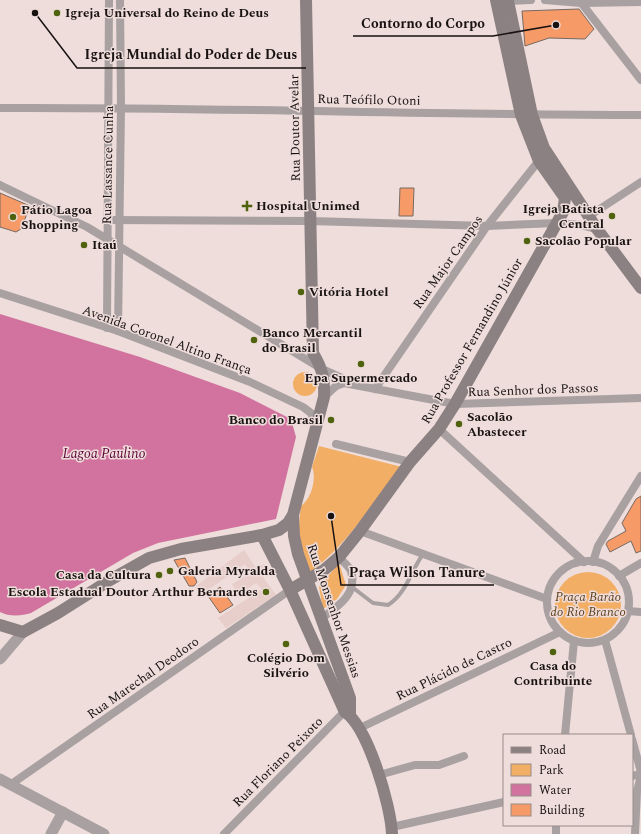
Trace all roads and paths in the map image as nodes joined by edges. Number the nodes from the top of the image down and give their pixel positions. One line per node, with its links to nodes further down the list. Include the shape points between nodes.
1 (109, 0): 10 (street, Rua Lassance Cunha)
2 (120, 0): 11 (street, Rua Lassance Cunha)
3 (306, 0): 13 (main road, Rua Doutor Avelar)
4 (502, 0): 5 (street); 14 (main road)
5 (531, 0)
6 (546, 0): 7 (street)
7 (580, 1): 8 (street); 9 (street)
8 (641, 2)
9 (641, 80)
10 (109, 107): 11 (street, Rua Teófilo Otoni); 12 (street, Rua Teófilo Otoni); 21 (street, Rua Lassance Cunha)
11 (121, 107): 13 (street, Rua Teófilo Otoni); 20 (street, Rua Lassance Cunha)
12 (0, 108)
13 (310, 111): 14 (street, Rua Teófilo Otoni); 22 (main road, Rua Doutor Avelar)
14 (526, 115): 15 (street, Rua Teófilo Otoni); 16 (main road)
15 (641, 115)
16 (543, 157): 19 (main road); 23 (main road, Rua Professor Fernandino Júnior, via 565,198 563,212); 24 (street, Rua Major Campos)
17 (641, 182): 19 (street)
18 (0, 185): 26 (street, Rua Senhor dos Passos, via 87,227)
19 (589, 216): 25 (main road)
20 (118, 219): 21 (street); 22 (street); 27 (street, Rua Lassance Cunha)
21 (108, 220): 26 (street, Rua Lassance Cunha)
22 (310, 221): 24 (street); 32 (main road, Rua Doutor Avelar, via 313,352)
23 (556, 223): 24 (street); 25 (street); 37 (main road, Rua Professor Fernandino Júnior)
24 (487, 226): 34 (street, Rua Major Campos)
25 (597, 229): 28 (main road)
26 (108, 240): 27 (street, Rua Senhor dos Passos); 30 (street, Rua Lassance Cunha)
27 (118, 247): 31 (street, Rua Lassance Cunha); 32 (street, Rua Senhor dos Passos)
28 (641, 288)
29 (0, 293): 30 (street, Avenida Coronel Altino França)
30 (107, 328): 31 (street, Avenida Coronel Altino França)
31 (118, 331): 38 (street, Avenida Coronel Altino França, via 250,382 311,412)
32 (323, 369): 33 (street, Rua Senhor dos Passos); 35 (main road)
33 (355, 384): 34 (street, Rua Senhor dos Passos); 35 (street, Rua Senhor dos Passos, via 344,383 336,386)
34 (375, 389): 37 (street, Rua Senhor dos Passos)
35 (324, 397): 38 (main road)
36 (641, 398): 37 (street, Rua Senhor dos Passos)
37 (455, 404): 39 (main road, Rua Professor Fernandino Júnior)
38 (316, 424): 43 (main road)
39 (439, 429): 41 (main road, Rua Professor Fernandino Júnior); 48 (street)
40 (336, 444): 41 (street)
41 (410, 462): 44 (main road, Rua Professor Fernandino Júnior)
42 (641, 476): 49 (street, via 598,546)
43 (293, 515): 45 (main road, via 279,530); 52 (main road, Rua Monsenhor Messias, via 298,554)
44 (360, 531): 46 (street); 47 (main road, Rua Professor Fernandino Júnior)
45 (262, 535): 54 (main road, Rua Monsenhor Messias); 60 (main road, via 181,549 149,558)
46 (423, 554): 53 (lane, via 401,593 388,605 373,603); 55 (street)
47 (339, 557): 52 (main road, Rua Professor Fernandino Júnior); 53 (street, via 351,571)
48 (584, 562): 49 (street); 55 (street, via 572,565 561,572 553,582)
49 (593, 562): 51 (street, via 603,564)
50 (641, 563): 51 (street)
51 (619, 576): 56 (street, via 628,592)
52 (308, 580): 54 (main road, Rua Professor Fernandino Júnior); 58 (main road, Rua Monsenhor Messias)
53 (352, 587): 58 (street, via 342,603)
54 (290, 590): 65 (main road, Rua Monsenhor Messias); 74 (street, Rua Marechal Deodoro)
55 (547, 599): 61 (street, via 552,621)
56 (628, 611): 57 (street); 62 (street, via 623,623)
57 (641, 612)
58 (322, 618): 65 (main road, Rua Monsenhor Messias, via 350,698)
59 (0, 625): 60 (main road)
60 (23, 632): 64 (street)
61 (560, 632): 63 (street); 66 (street, Rua Plácido de Castro)
62 (605, 640): 63 (street, via 589,643); 68 (street)
63 (574, 641): 67 (street)
64 (0, 659)
65 (348, 711): 66 (main road, Rua Monsenhor Messias); 80 (street, Rua Floriano Peixoto)
66 (360, 728): 72 (main road, Rua Monsenhor Messias)
67 (565, 734)
68 (631, 734)
69 (633, 743): 71 (street)
70 (464, 756): 72 (street, via 439,765 415,765)
71 (641, 774): 81 (street)
72 (379, 775): 77 (main road, Rua Monsenhor Messias)
73 (0, 778): 74 (street)
74 (10, 785): 76 (street)
75 (503, 802): 77 (street)
76 (63, 812): 78 (street); 79 (street)
77 (392, 830)
78 (51, 834)
79 (104, 834)
80 (224, 834)
81 (635, 834)

